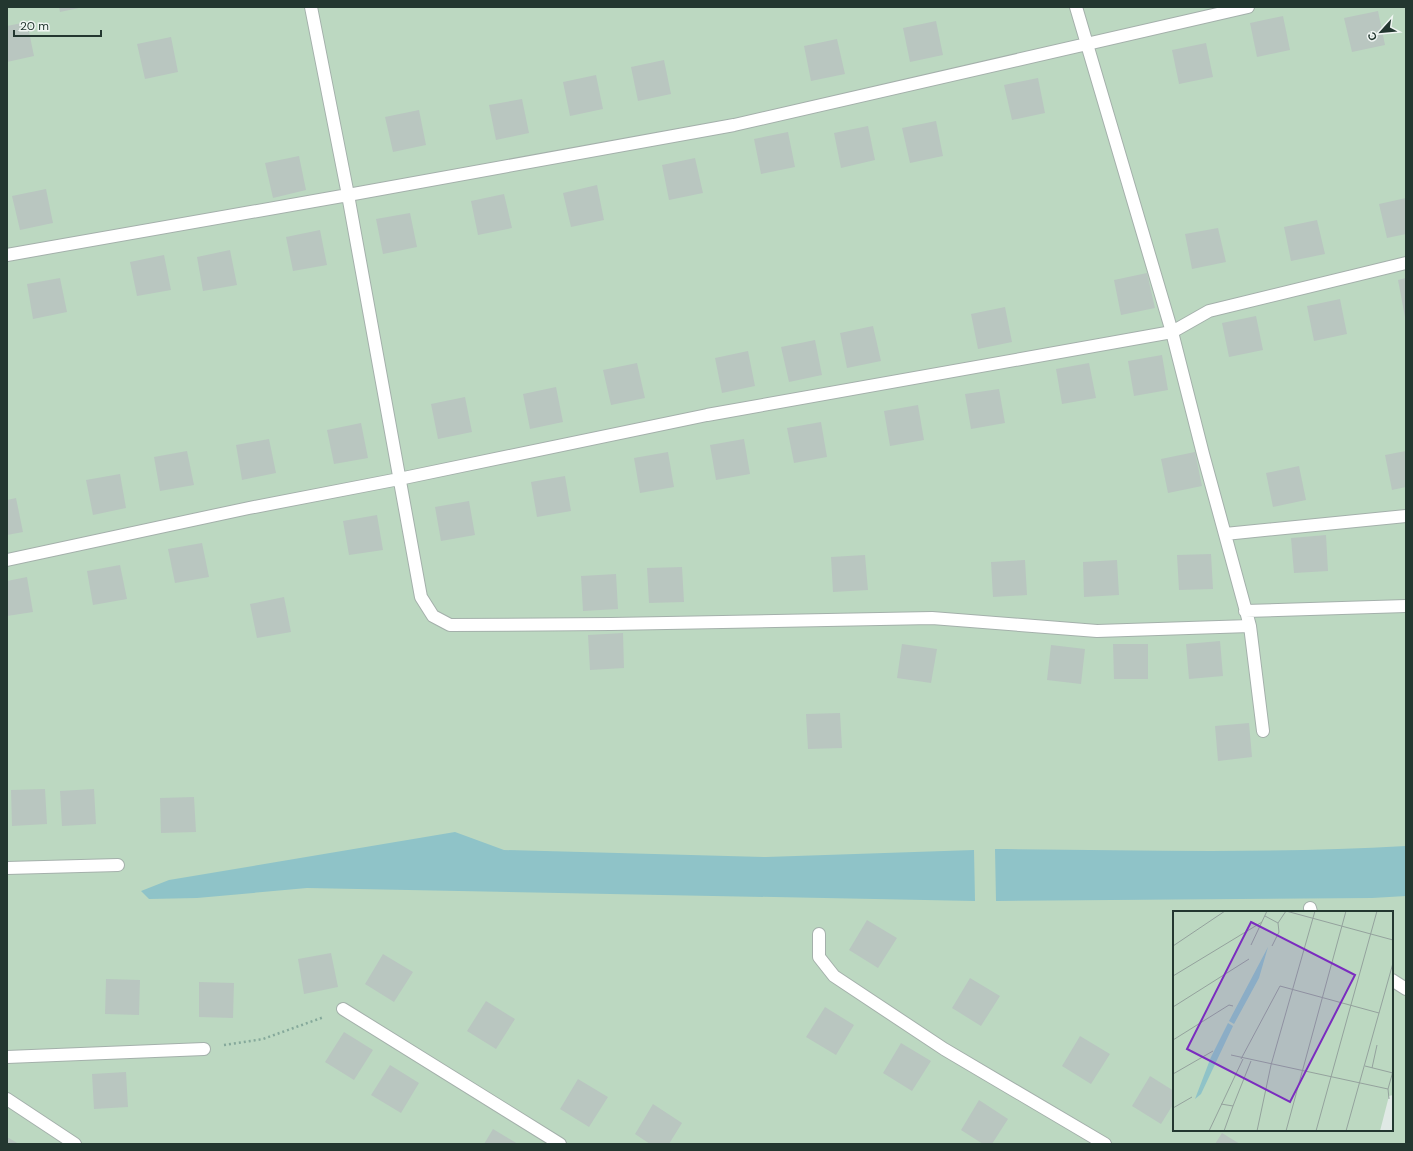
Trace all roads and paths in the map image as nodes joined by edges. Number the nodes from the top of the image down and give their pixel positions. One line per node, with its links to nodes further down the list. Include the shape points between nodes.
1 (311, 7): 5 (lane)
2 (1076, 7): 4 (lane)
3 (1248, 7): 4 (lane)
4 (1086, 43): 5 (lane, via 734,124); 8 (lane)
5 (348, 195): 6 (lane); 9 (lane)
6 (7, 255)
7 (1406, 263): 8 (lane, via 1209,311)
8 (1172, 332): 9 (lane, via 707,415); 11 (lane)
9 (399, 479): 12 (lane); 15 (lane, via 421,597 433,616 450,625 932,618 1097,631)
10 (1406, 516): 11 (lane)
11 (1225, 534): 14 (lane)
12 (7, 560)
13 (1406, 606): 14 (lane)
14 (1246, 611): 15 (lane)
15 (1250, 626): 16 (lane)
16 (1263, 731)
17 (118, 865): 18 (lane)
18 (7, 868)
19 (819, 934): 28 (lane, via 819,958 834,976 944,1049)
20 (1393, 981): 21 (lane)
21 (1406, 989)
22 (343, 1009): 23 (path, via 263,1039); 27 (lane)
23 (204, 1049): 24 (lane)
24 (7, 1057)
25 (7, 1098): 26 (lane)
26 (75, 1144)
27 (560, 1144)
28 (1105, 1144)

